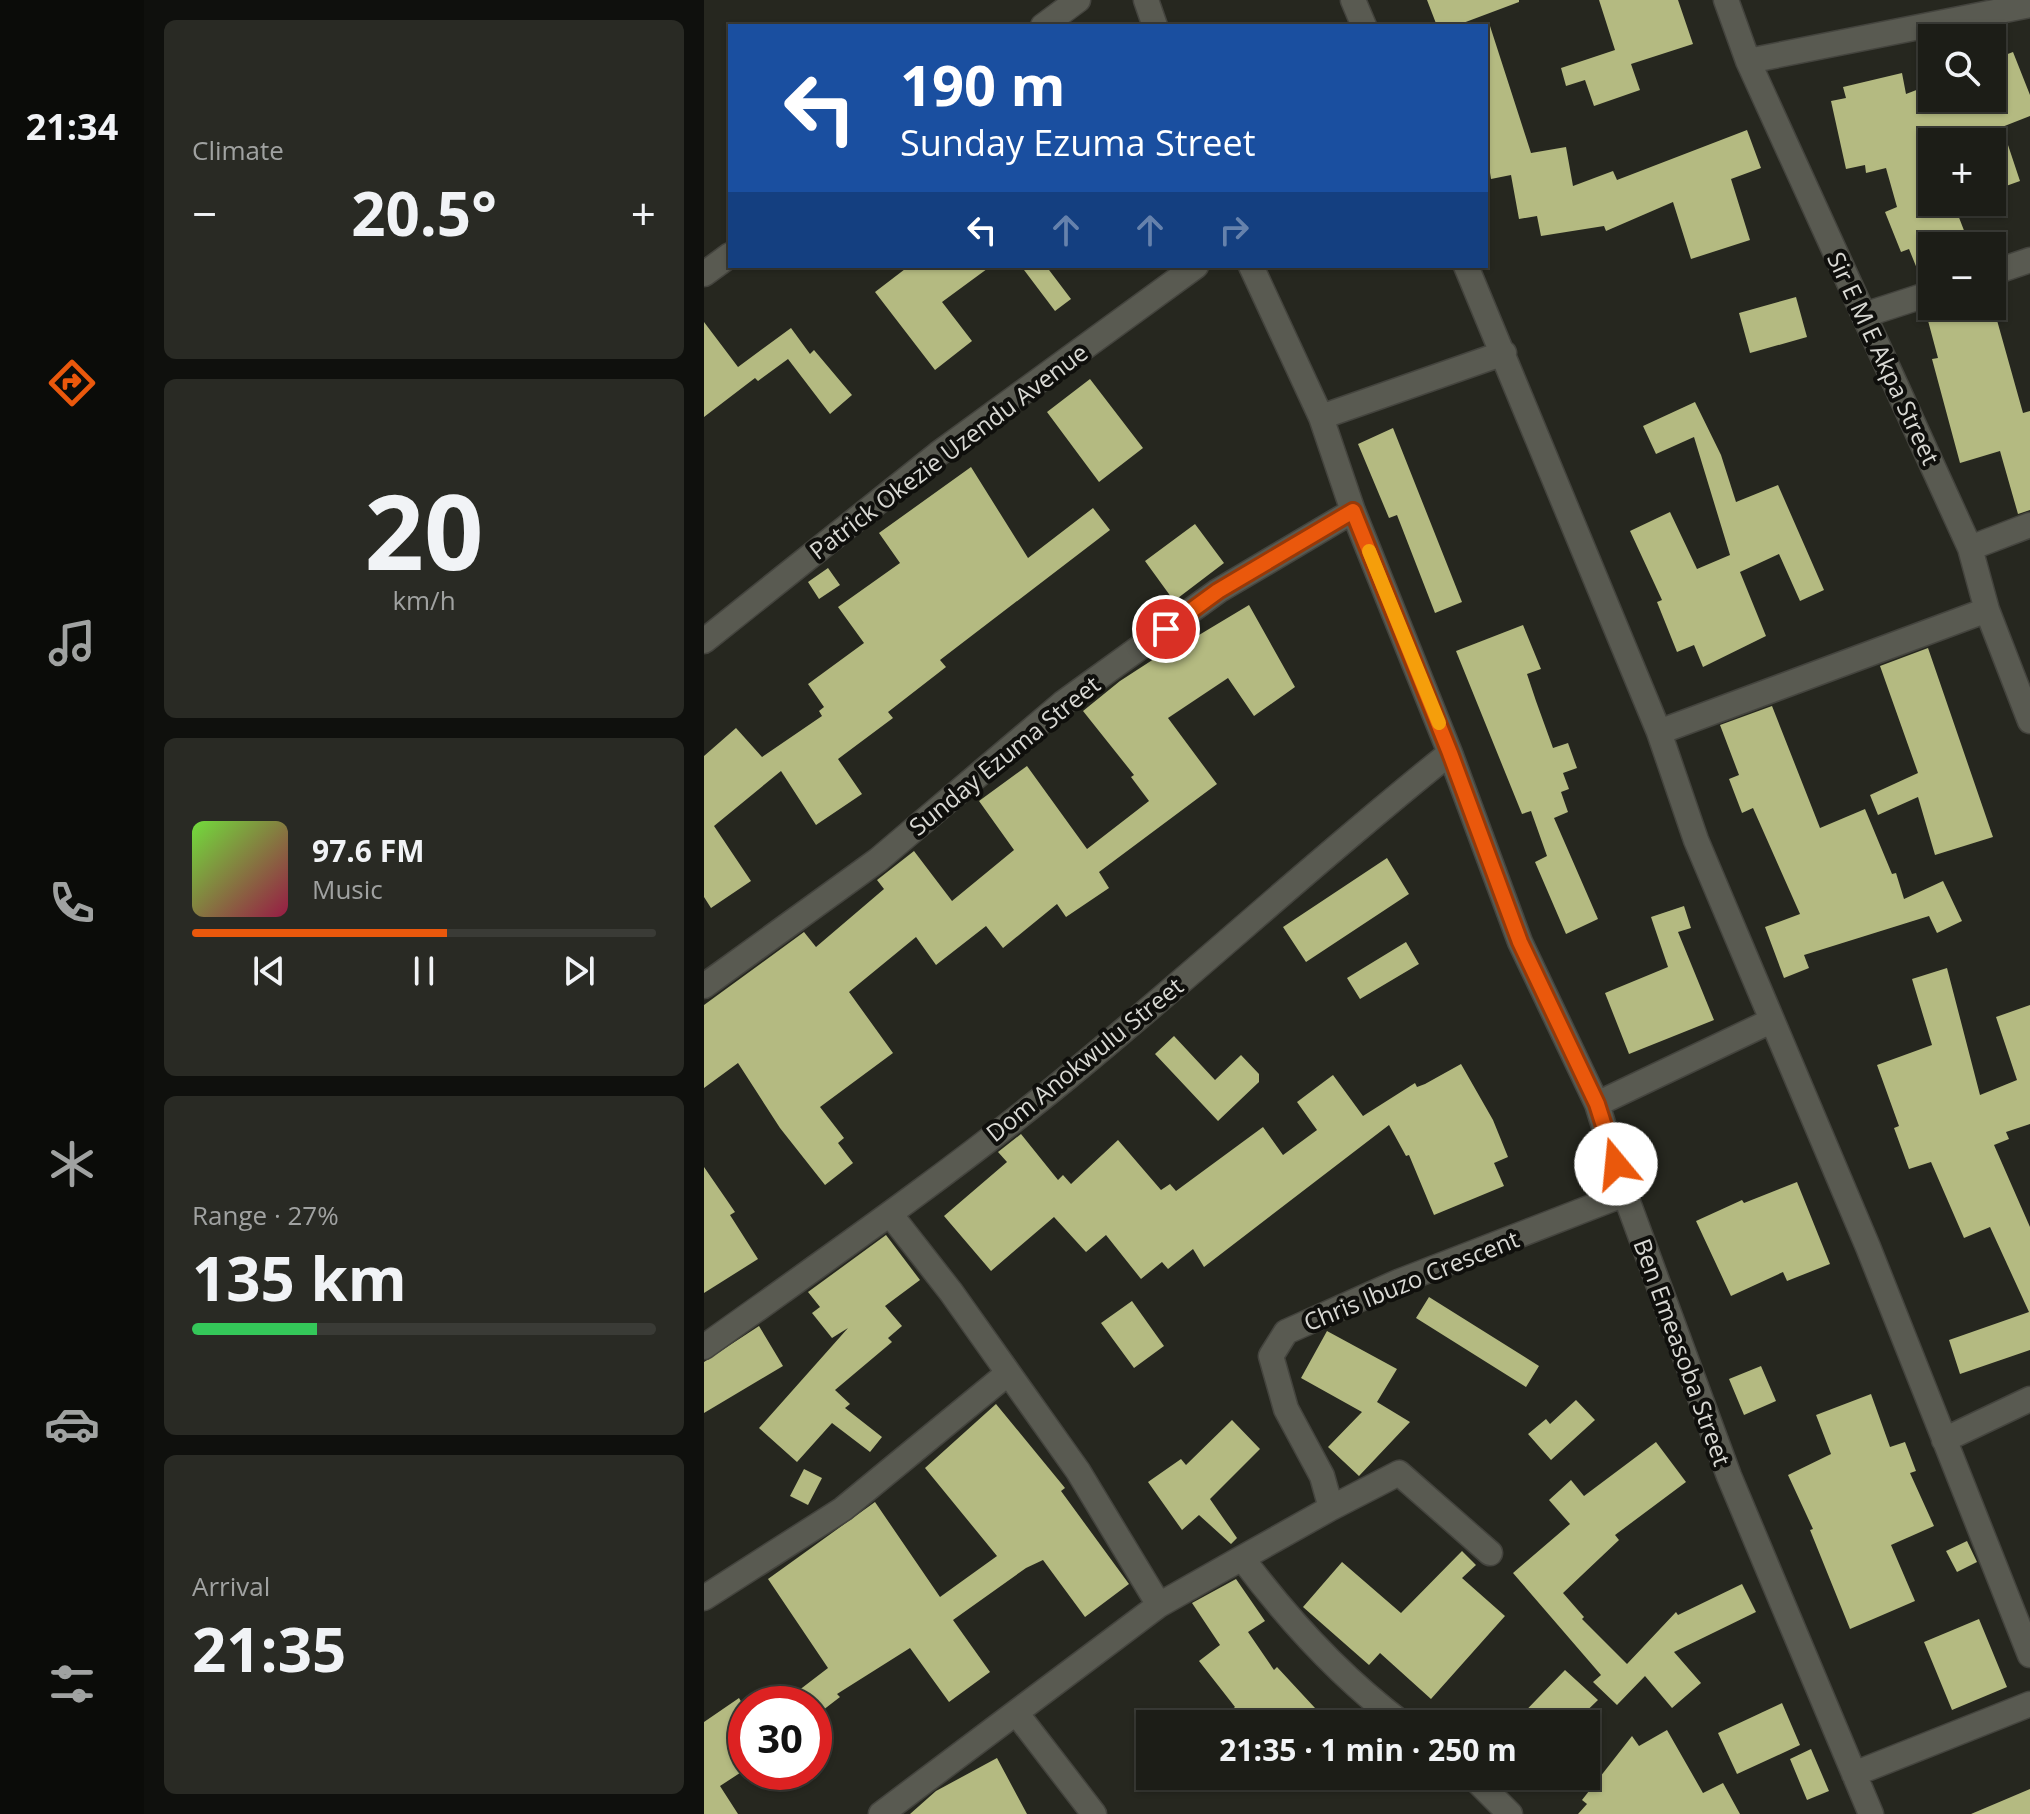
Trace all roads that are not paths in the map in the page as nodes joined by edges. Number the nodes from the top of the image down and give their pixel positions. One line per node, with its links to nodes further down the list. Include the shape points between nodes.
1 (1078, 0): 6 (street)
2 (1146, 0): 7 (street)
3 (1353, 0): 8 (street)
4 (1726, 0): 9 (street, Sir E M E Akpa Street)
5 (2030, 5): 9 (street)
6 (1046, 24)
7 (1154, 24)
8 (1363, 24)
9 (1748, 61): 18 (street, Sir E M E Akpa Street)
10 (728, 256): 16 (street)
11 (2030, 260): 15 (street)
12 (1193, 268): 25 (street, Patrick Okezie Uzendu Avenue, via 938,454)
13 (1252, 268): 20 (street, Ben Emeasoba Street)
14 (1467, 268): 19 (street)
15 (2006, 268)
16 (704, 274)
17 (1918, 298): 18 (street)
18 (1864, 315): 23 (street, Sir E M E Akpa Street)
19 (1504, 353): 20 (street); 27 (street)
20 (1321, 417): 21 (street, Ben Emeasoba Street)
21 (1353, 511): 28 (street, Ben Emeasoba Street); 29 (street, Sunday Ezuma Street, via 1218,591 1063,703 878,860)
22 (2030, 525): 23 (street)
23 (1970, 548): 24 (street, Sir E M E Akpa Street)
24 (1987, 610): 26 (street, Sir E M E Akpa Street); 27 (street)
25 (704, 641)
26 (2030, 721)
27 (1659, 732): 30 (street, via 1696,840)
28 (1450, 753): 31 (street, Ben Emeasoba Street, via 1520,942); 33 (street, Dom Anokwulu Street, via 1067,1077)
29 (704, 986)
30 (1771, 1021): 31 (street); 37 (street)
31 (1597, 1104): 32 (street, Ben Emeasoba Street)
32 (1625, 1194): 38 (street, Chris Ibuzo Crescent, via 1398,1282 1286,1332 1271,1356 1286,1409 1322,1476); 47 (street, Ben Emeasoba Street, via 1729,1476)
33 (890, 1214): 34 (street, Dom Anokwulu Street); 35 (street)
34 (704, 1347)
35 (1007, 1374): 41 (street, via 843,1509); 42 (street, via 1078,1471)
36 (2030, 1399): 37 (street)
37 (1944, 1440): 43 (street)
38 (1331, 1508): 39 (street, via 1399,1473); 40 (street)
39 (1490, 1553)
40 (1242, 1558): 42 (street); 45 (street, via 1287,1619)
41 (704, 1598)
42 (1159, 1605): 46 (street)
43 (2030, 1655)
44 (2030, 1704): 47 (street)
45 (1384, 1710)
46 (1017, 1714): 49 (street); 50 (street)
47 (1854, 1774): 52 (street, Ben Emeasoba Street)
48 (1486, 1790): 51 (street)
49 (881, 1814)
50 (1094, 1814)
51 (1510, 1814)
52 (1871, 1814)

